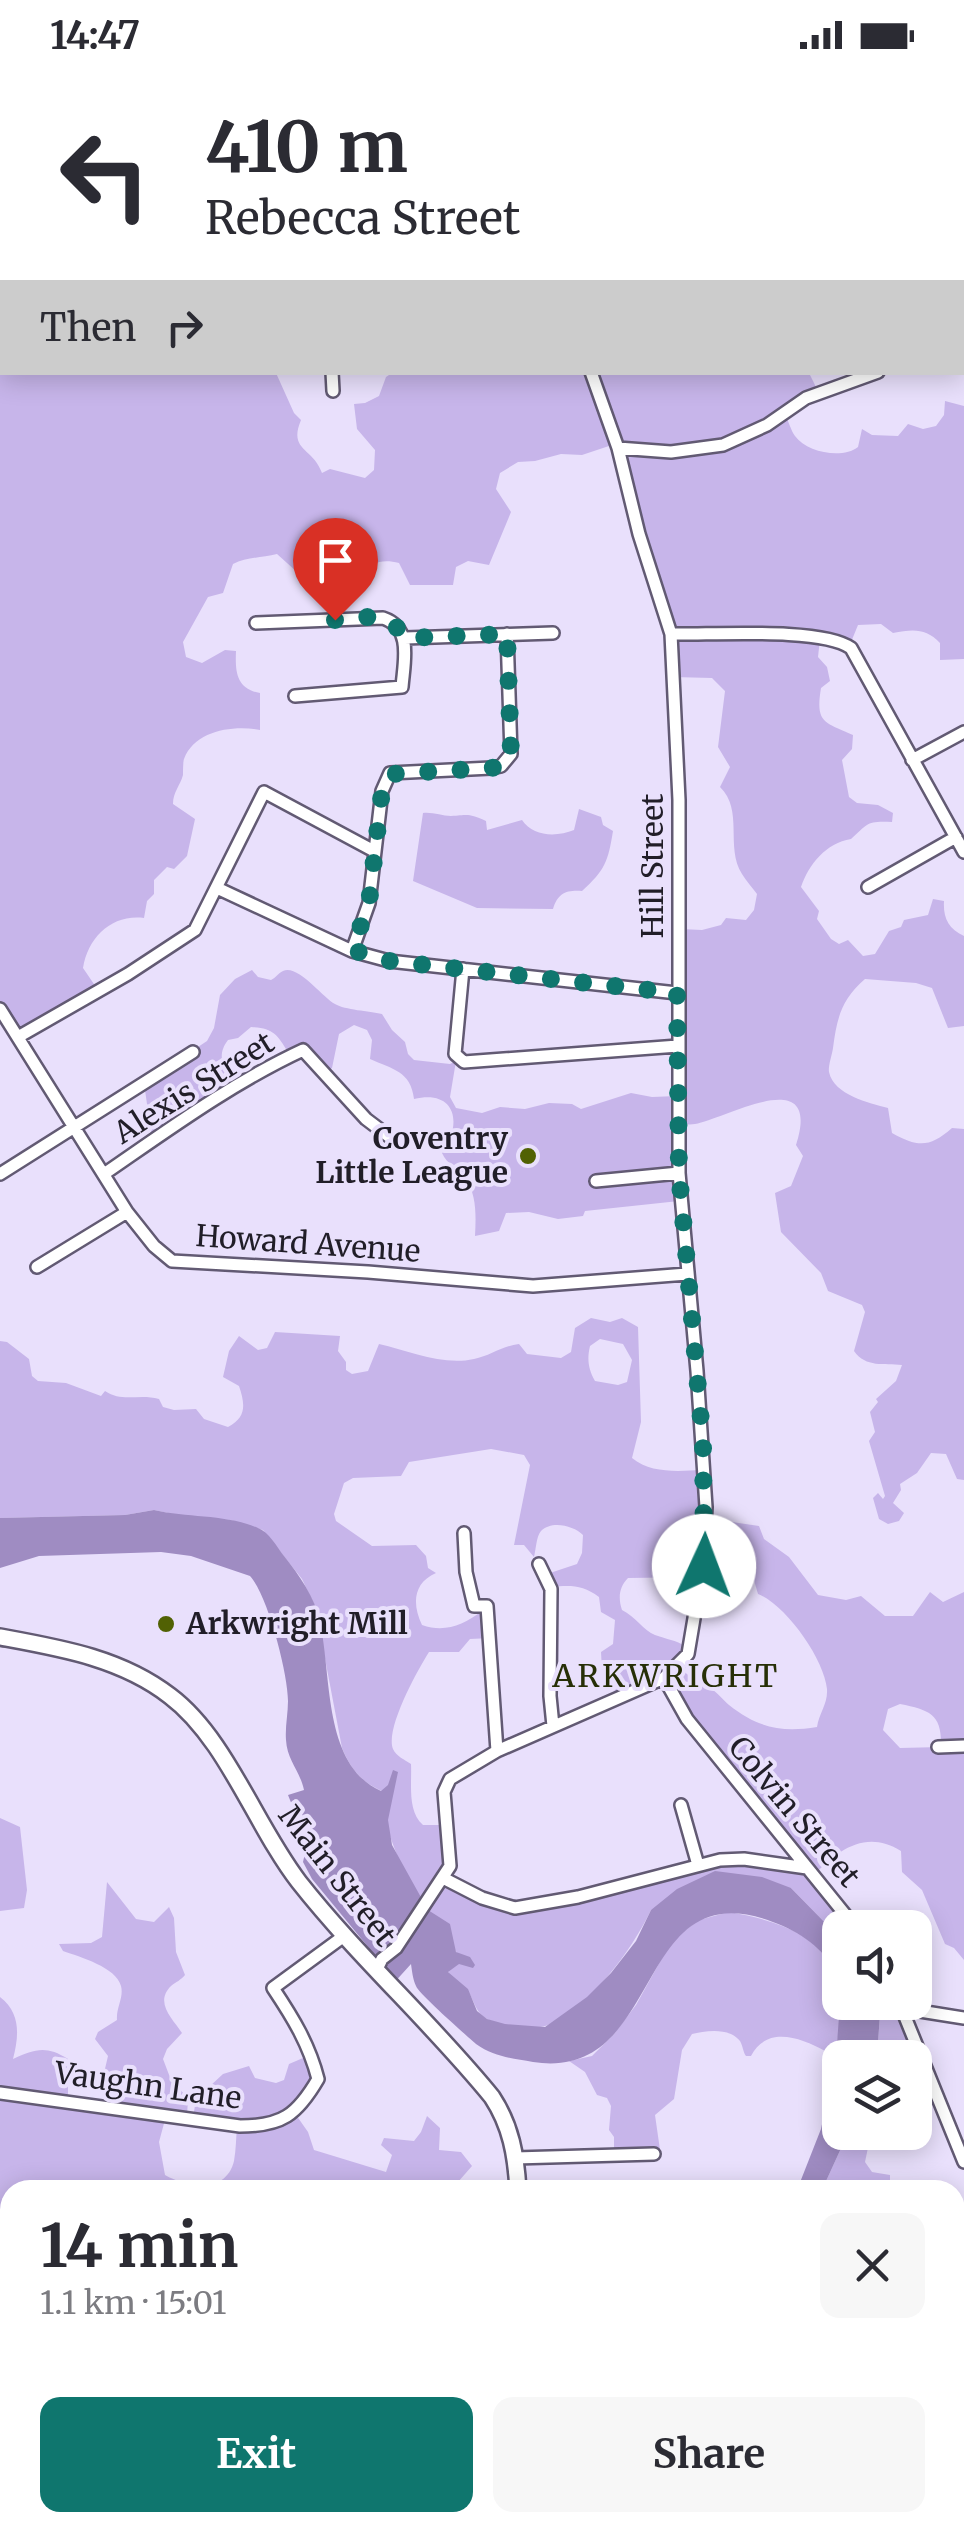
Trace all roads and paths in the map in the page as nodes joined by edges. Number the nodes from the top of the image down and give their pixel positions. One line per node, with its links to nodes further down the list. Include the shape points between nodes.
1 (332, 375): 4 (street)
2 (592, 375): 5 (street, Hill Street)
3 (870, 375): 5 (street, via 806,398 722,445 670,452)
4 (333, 391)
5 (618, 448): 9 (street, Hill Street)
6 (256, 624): 10 (street, via 383,618)
7 (553, 633): 8 (street)
8 (507, 634): 10 (street); 15 (street, via 507,761 491,768 390,774)
9 (670, 634): 13 (street, via 840,640 866,673); 21 (street, Hill Street)
10 (405, 638): 11 (street, via 402,686)
11 (295, 696)
12 (964, 732): 13 (street)
13 (912, 760): 14 (street)
14 (956, 837): 16 (street); 17 (street)
15 (374, 851): 18 (street, via 264,792); 19 (street, via 369,903)
16 (964, 852)
17 (868, 886)
18 (217, 888): 19 (street); 23 (street, via 195,930)
19 (352, 950): 20 (street)
20 (463, 969): 21 (street); 24 (street, via 456,1054 464,1062)
21 (677, 993): 24 (street, Hill Street)
22 (0, 1010): 23 (street, Howard Avenue)
23 (18, 1037): 26 (street, Howard Avenue)
24 (678, 1046): 28 (street, Hill Street)
25 (194, 1052): 26 (street)
26 (74, 1126): 29 (street); 30 (street, Howard Avenue)
27 (394, 1140): 30 (street, Alexis Street, via 303,1050)
28 (679, 1173): 31 (street); 34 (street, Hill Street)
29 (0, 1174)
30 (104, 1174): 32 (street, Howard Avenue)
31 (596, 1180)
32 (127, 1212): 33 (street); 34 (street, Howard Avenue, via 172,1261 533,1286)
33 (37, 1268)
34 (687, 1274): 38 (street, Hill Street, via 703,1443 704,1566 688,1654)
35 (464, 1533): 42 (street, via 474,1606 487,1606)
36 (538, 1564): 39 (street, via 550,1590)
37 (0, 1638): 48 (main road, Main Street, via 98,1658 173,1698 217,1746 268,1839)
38 (664, 1678): 39 (street); 45 (street, Colvin Street, via 686,1719)
39 (554, 1726): 42 (street)
40 (964, 1746): 41 (street)
41 (938, 1747)
42 (497, 1751): 46 (street, via 450,1779 444,1792 450,1866)
43 (682, 1804): 44 (street)
44 (698, 1865): 45 (street, via 744,1858); 46 (street, via 515,1908)
45 (807, 1868): 47 (street, Colvin Street)
46 (443, 1878): 49 (street)
47 (841, 1910)
48 (344, 1936): 49 (main road, Main Street); 53 (street, Vaughn Lane, via 273,1988 312,2053 318,2079 290,2115 269,2126)
49 (376, 1971): 55 (main road, Main Street, via 492,2097)
50 (932, 2012): 51 (street)
51 (964, 2018)
52 (906, 2020): 56 (street)
53 (0, 2093)
54 (654, 2154): 55 (street)
55 (515, 2158): 57 (main road, Main Street)
56 (964, 2162)
57 (517, 2180)

